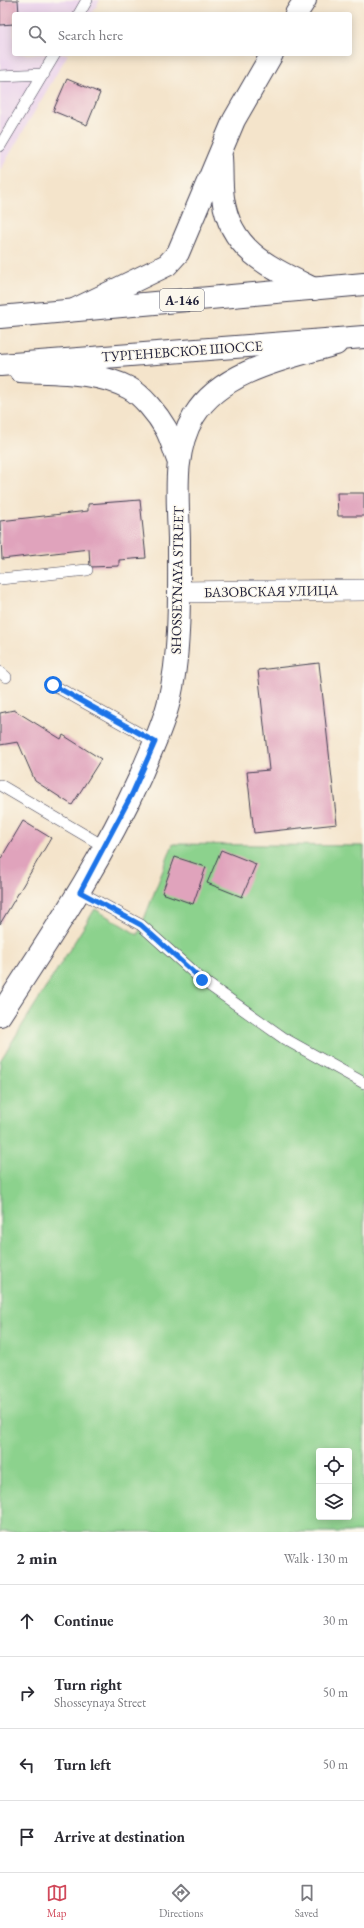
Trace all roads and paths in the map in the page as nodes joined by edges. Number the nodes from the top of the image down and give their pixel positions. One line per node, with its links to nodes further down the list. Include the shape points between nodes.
1 (87, 0): 3 (lane)
2 (305, 0): 4 (main road)
3 (80, 12)
4 (297, 12)
5 (55, 56): 7 (lane)
6 (271, 56): 10 (main road, via 234,120)
7 (44, 74): 8 (lane); 9 (lane)
8 (0, 76)
9 (0, 146)
10 (220, 152): 12 (main road, via 223,199 238,240 267,266); 13 (main road, via 178,253 167,265)
11 (364, 284): 12 (main road, А-146)
12 (314, 288): 13 (main road, А-146)
13 (74, 310): 14 (main road, А-146)
14 (0, 317)
15 (358, 338): 16 (main road, ТУРГЕНЕВСКОЕ ШОССЕ); 18 (main road, via 250,370 224,386 194,416)
16 (0, 365)
17 (0, 371): 18 (main road, via 72,374 102,378 129,388 151,407 166,429)
18 (178, 460): 22 (main road, SHOSSEYNAYA STREET)
19 (87, 570): 20 (lane)
20 (0, 579)
21 (364, 590): 22 (street, БАЗОВСКАЯ УЛИЦА)
22 (179, 592): 24 (main road, SHOSSEYNAYA STREET, via 176,652 169,701)
23 (53, 685): 24 (lane)
24 (155, 742): 26 (main road, SHOSSEYNAYA STREET)
25 (0, 785): 26 (lane)
26 (105, 848): 27 (main road, SHOSSEYNAYA STREET)
27 (80, 892): 28 (main road, SHOSSEYNAYA STREET); 29 (lane, via 141,925 202,980 285,1040)
28 (0, 1015)
29 (364, 1083)

